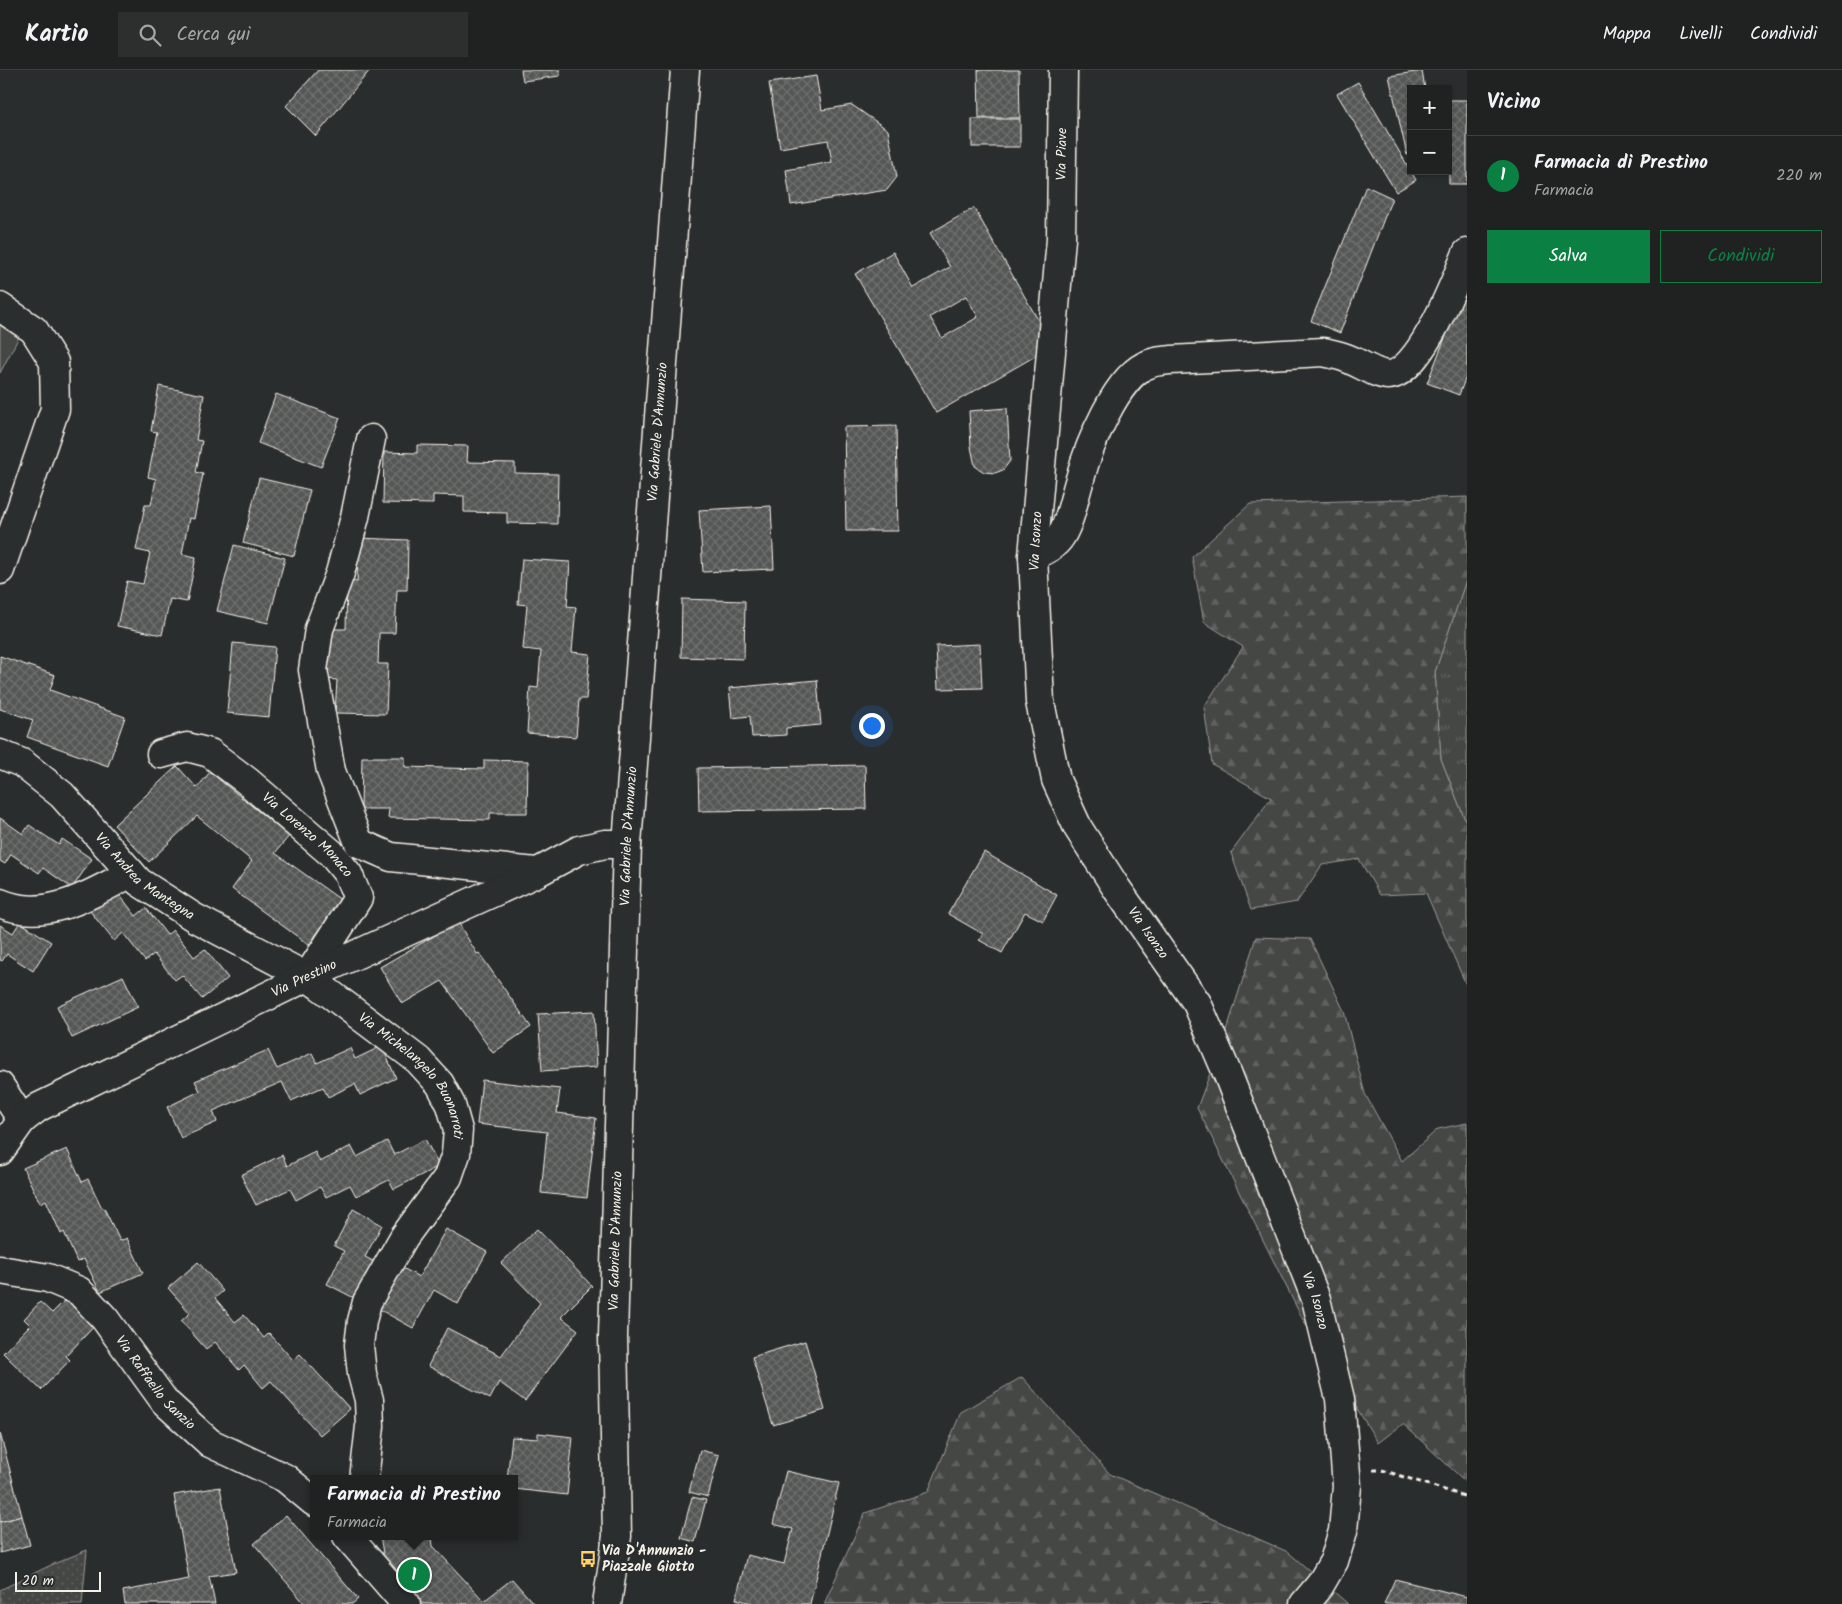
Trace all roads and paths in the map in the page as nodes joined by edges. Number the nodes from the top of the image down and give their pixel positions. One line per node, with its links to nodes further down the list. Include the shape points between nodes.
1 (685, 70): 11 (street, Via Gabriele D'Annunzio)
2 (1063, 70): 3 (street, Via Piave)
3 (1061, 239): 7 (street, Via Isonzo)
4 (1467, 253): 7 (street, via 1436,323 1411,362 1396,374 1387,375 1324,352 1171,360 1148,364 1134,373 1115,395 1085,457 1061,536 1053,546)
5 (0, 307): 8 (street, via 34,330 54,362 55,409)
6 (371, 439): 12 (street, via 340,573 319,629 313,670 331,771 359,843 391,857)
7 (1033, 556): 20 (street, Via Isonzo, via 1040,702 1056,780 1078,828 1197,1003 1228,1075 1316,1299 1340,1399)
8 (0, 570)
9 (0, 754): 13 (street, Via Andrea Mantegna, via 22,763 62,795)
10 (161, 754): 15 (street, Via Lorenzo Monaco, via 188,747 210,753 332,853 348,874 358,898)
11 (628, 844): 12 (street, Via Prestino, via 605,844 579,850); 28 (street, Via Gabriele D'Annunzio, via 613,1337 618,1536)
12 (538, 872): 15 (street, Via Prestino)
13 (131, 873): 14 (street, via 78,901 43,910); 15 (street, Via Andrea Mantegna, via 139,882 195,918)
14 (0, 904)
15 (307, 977): 17 (street, Via Prestino, via 39,1107); 21 (street, Via Michelangelo Buonarroti, via 418,1060 440,1084 451,1105 458,1130 456,1154 448,1177 404,1237 367,1302 359,1345 369,1400 370,1426)
16 (0, 1086): 17 (street)
17 (22, 1120): 18 (street, Via Prestino)
18 (0, 1151)
19 (0, 1270): 23 (street, Via Raffaello Sanzio, via 48,1278 79,1291 105,1319 165,1402 210,1443 284,1478)
20 (1345, 1468): 22 (path, via 1382,1470); 29 (street, Via Isonzo, via 1347,1486 1343,1531 1334,1561)
21 (364, 1475)
22 (1467, 1497)
23 (310, 1499)
24 (351, 1540): 26 (street)
25 (372, 1540): 26 (street)
26 (376, 1570): 27 (street)
27 (406, 1604)
28 (607, 1604)
29 (1304, 1604)

